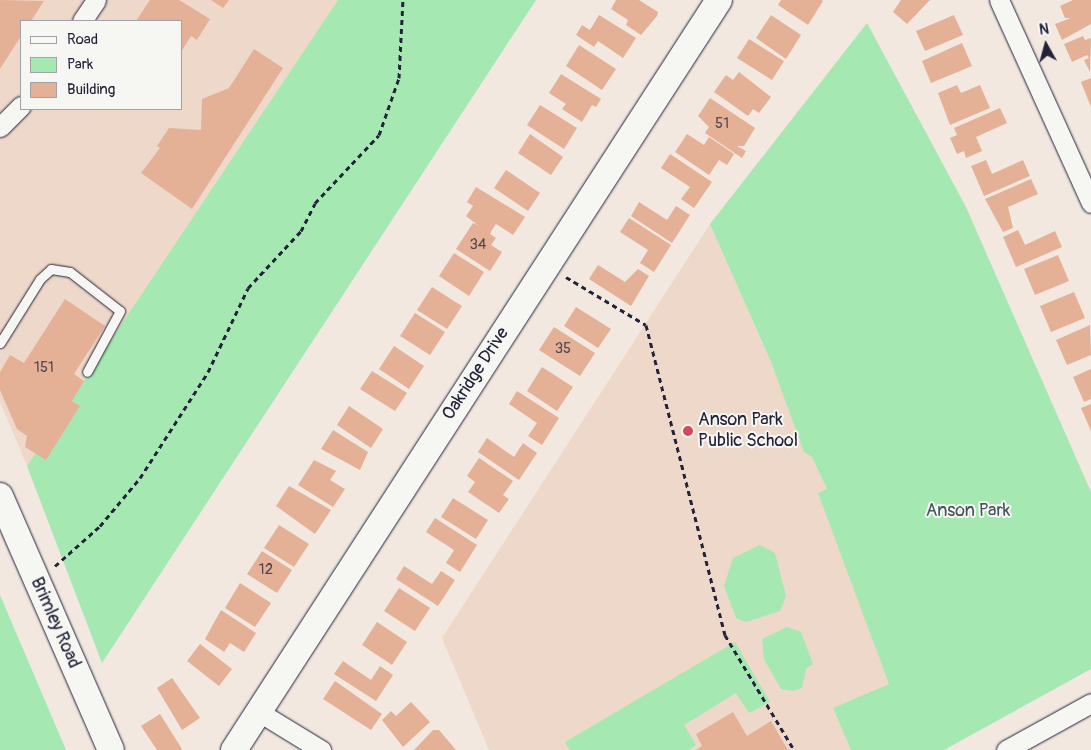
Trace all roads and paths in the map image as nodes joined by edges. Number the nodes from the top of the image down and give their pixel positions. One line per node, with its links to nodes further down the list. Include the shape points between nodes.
1 (96, 0): 5 (street)
2 (402, 0): 13 (path, via 399,78 379,134 315,204 300,231 248,288 195,395 140,478 100,526)
3 (719, 0): 9 (street, Oakridge Drive)
4 (999, 0): 8 (street)
5 (83, 20)
6 (20, 107): 7 (street)
7 (0, 127)
8 (1091, 203)
9 (545, 266): 15 (street, Oakridge Drive); 19 (path, via 646,325 726,635)
10 (0, 343): 11 (lane, via 40,279 51,270 70,272 120,312)
11 (87, 372)
12 (0, 496): 13 (street, Brimley Road)
13 (36, 580): 16 (street, Brimley Road)
14 (1091, 703): 20 (street)
15 (259, 712): 17 (street, Oakridge Drive); 18 (street)
16 (111, 750)
17 (234, 750)
18 (322, 750)
19 (794, 750)
20 (1006, 750)

